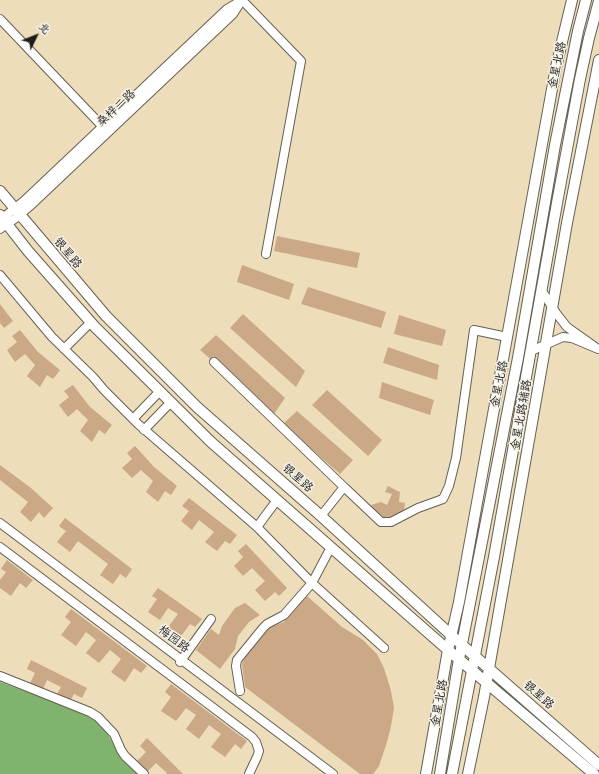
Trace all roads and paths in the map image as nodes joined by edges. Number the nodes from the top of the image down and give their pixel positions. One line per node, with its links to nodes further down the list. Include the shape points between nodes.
1 (242, 0): 7 (street, 桑梓二路, via 227,9); 9 (street, 桑梓二路, via 233,14); 11 (street, via 301,61)
2 (572, 0): 16 (main road, via 556,67)
3 (586, 0): 37 (main road, 金星北路, via 567,80 519,350)
4 (599, 1): 13 (main road, via 580,79)
5 (0, 19): 7 (street)
6 (599, 60): 14 (main road, 金星北路辅路)
7 (102, 127): 9 (street, 桑梓二路)
8 (0, 191): 9 (main road, 银星路)
9 (17, 212): 10 (street, 桑梓二路); 28 (main road, 银星路, via 106,316 197,407)
10 (2, 221): 15 (main road, 银星路)
11 (266, 254)
12 (0, 275): 18 (street)
13 (542, 291): 14 (street); 20 (main road)
14 (553, 307): 17 (main road, 金星北路辅路); 19 (street, via 568,327)
15 (91, 322): 18 (street); 22 (main road, 银星路)
16 (507, 337): 26 (street, via 474,330 456,458 443,499 391,522 381,522); 36 (main road)
17 (547, 344): 19 (street, via 563,337); 20 (street); 43 (main road, 金星北路辅路)
18 (64, 349): 24 (street)
19 (599, 349)
20 (531, 351): 40 (main road)
21 (214, 362): 26 (street)
22 (160, 391): 23 (main road, 银星路); 24 (street)
23 (171, 402): 25 (street); 27 (main road, 银星路, via 211,442)
24 (133, 419): 25 (street)
25 (144, 430): 31 (street)
26 (344, 487): 28 (street)
27 (277, 500): 31 (street); 33 (main road, 银星路)
28 (322, 516): 36 (main road, 银星路)
29 (0, 523): 42 (street, 梅园路)
30 (0, 527): 42 (street, 梅园路)
31 (257, 527): 34 (street)
32 (0, 547): 51 (street, via 252,737 259,751)
33 (331, 547): 34 (street); 39 (main road, 银星路)
34 (312, 583): 38 (street); 47 (street, via 284,616 267,624 237,660)
35 (211, 619): 42 (street)
36 (451, 634): 37 (main road, 银星路); 39 (main road)
37 (462, 645): 40 (main road, 银星路); 41 (main road, 金星北路)
38 (384, 648)
39 (448, 650): 41 (main road, 银星路); 54 (main road)
40 (474, 655): 43 (main road, 银星路); 44 (main road)
41 (459, 659): 44 (main road, 银星路); 48 (main road, 金星北路)
42 (181, 661): 52 (street, 梅园路); 53 (street, 梅园路)
43 (489, 668): 46 (main road, 金星北路辅路); 49 (main road, 银星路)
44 (472, 670): 46 (main road, 银星路); 57 (main road)
45 (0, 676): 50 (street, via 98,717 114,734 125,756)
46 (486, 683): 58 (main road, 金星北路辅路); 59 (main road, 银星路)
47 (240, 691)
48 (442, 760): 55 (main road); 56 (main road, 金星北路)
49 (599, 765)
50 (144, 774)
51 (249, 774)
52 (327, 774)
53 (332, 774)
54 (426, 774)
55 (431, 774)
56 (440, 774)
57 (452, 774)
58 (468, 774)
59 (594, 774)

